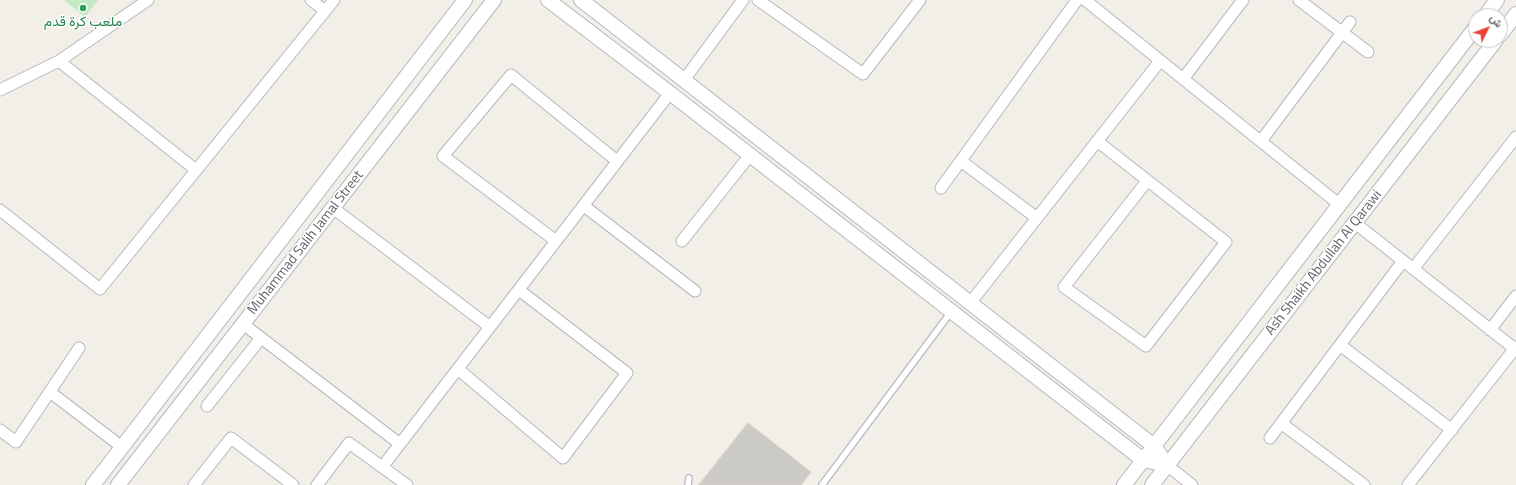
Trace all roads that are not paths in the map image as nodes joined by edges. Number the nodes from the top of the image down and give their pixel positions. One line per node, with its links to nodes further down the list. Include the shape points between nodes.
1 (148, 0): 23 (street)
2 (311, 0): 15 (street)
3 (334, 0): 15 (street)
4 (464, 0): 69 (street, Muhammad Salih Jamal Street)
5 (494, 0): 40 (street, Muhammad Salih Jamal Street)
6 (548, 0): 28 (street)
7 (581, 0): 26 (street)
8 (743, 0): 26 (street)
9 (758, 0): 10 (street, via 863,74)
10 (920, 0)
11 (1077, 0): 34 (street)
12 (1085, 0): 24 (street)
13 (1244, 0): 25 (street)
14 (1299, 0): 19 (street)
15 (325, 10): 35 (street)
16 (1516, 14): 18 (street)
17 (1350, 22): 19 (street)
18 (1508, 24)
19 (1342, 33): 22 (street); 31 (street)
20 (1468, 37): 38 (street)
21 (1490, 48): 43 (street, Ash Shaikh Abdullah Al Qarawi)
22 (1368, 52)
23 (59, 61): 27 (street); 35 (street)
24 (1160, 61): 25 (street); 30 (street)
25 (1183, 79): 31 (street)
26 (684, 80): 51 (street)
27 (0, 90)
28 (670, 93): 32 (street); 33 (street)
29 (1516, 138): 47 (street)
30 (1098, 141): 36 (street); 42 (street)
31 (1261, 141): 38 (street)
32 (750, 156): 45 (street); 52 (street)
33 (617, 161): 39 (street); 44 (street, via 511,75 443,156)
34 (961, 161): 37 (street); 42 (street)
35 (196, 170): 41 (street, via 100,289)
36 (1148, 181): 36 (street, via 1226,242 1146,346 1064,287)
37 (941, 188)
38 (1340, 205): 68 (street)
39 (584, 206): 44 (street); 49 (street)
40 (333, 208): 53 (street, Muhammad Salih Jamal Street); 54 (street)
41 (0, 210)
42 (1037, 218): 51 (street)
43 (1355, 223): 46 (street); 71 (street, Ash Shaikh Abdullah Al Qarawi)
44 (556, 241): 48 (street)
45 (682, 241)
46 (1403, 261): 47 (street); 57 (street)
47 (1413, 268): 55 (street)
48 (519, 290): 54 (street); 60 (street, via 627,373 562,458)
49 (695, 291)
50 (1514, 301): 55 (street)
51 (971, 302): 68 (street)
52 (951, 311): 70 (street); 81 (lane)
53 (243, 324): 56 (street); 76 (street, Muhammad Salih Jamal Street)
54 (490, 328): 60 (street)
55 (1490, 330): 59 (street)
56 (261, 338): 62 (street); 67 (street)
57 (1340, 344): 63 (street); 65 (street)
58 (79, 348): 61 (street)
59 (1515, 348): 65 (street)
60 (458, 369): 67 (street)
61 (50, 392): 64 (street, via 16,442); 69 (street)
62 (207, 406)
63 (1281, 422): 66 (street); 85 (street)
64 (0, 430)
65 (1452, 430): 86 (street)
66 (1270, 438)
67 (400, 444): 72 (street)
68 (1154, 446): 70 (street); 71 (street)
69 (122, 447): 75 (street, Muhammad Salih Jamal Street)
70 (1143, 460): 71 (street); 82 (street)
71 (1167, 465): 83 (street, Ash Shaikh Abdullah Al Qarawi); 84 (street)
72 (383, 466): 74 (street); 79 (street, via 349,443)
73 (689, 478): 80 (lane)
74 (404, 484)
75 (93, 485)
76 (118, 485)
77 (194, 485): 78 (street, via 231,438)
78 (293, 485)
79 (317, 485)
80 (688, 485)
81 (822, 485)
82 (1124, 485)
83 (1152, 485)
84 (1192, 485)
85 (1364, 485)
86 (1408, 485)

